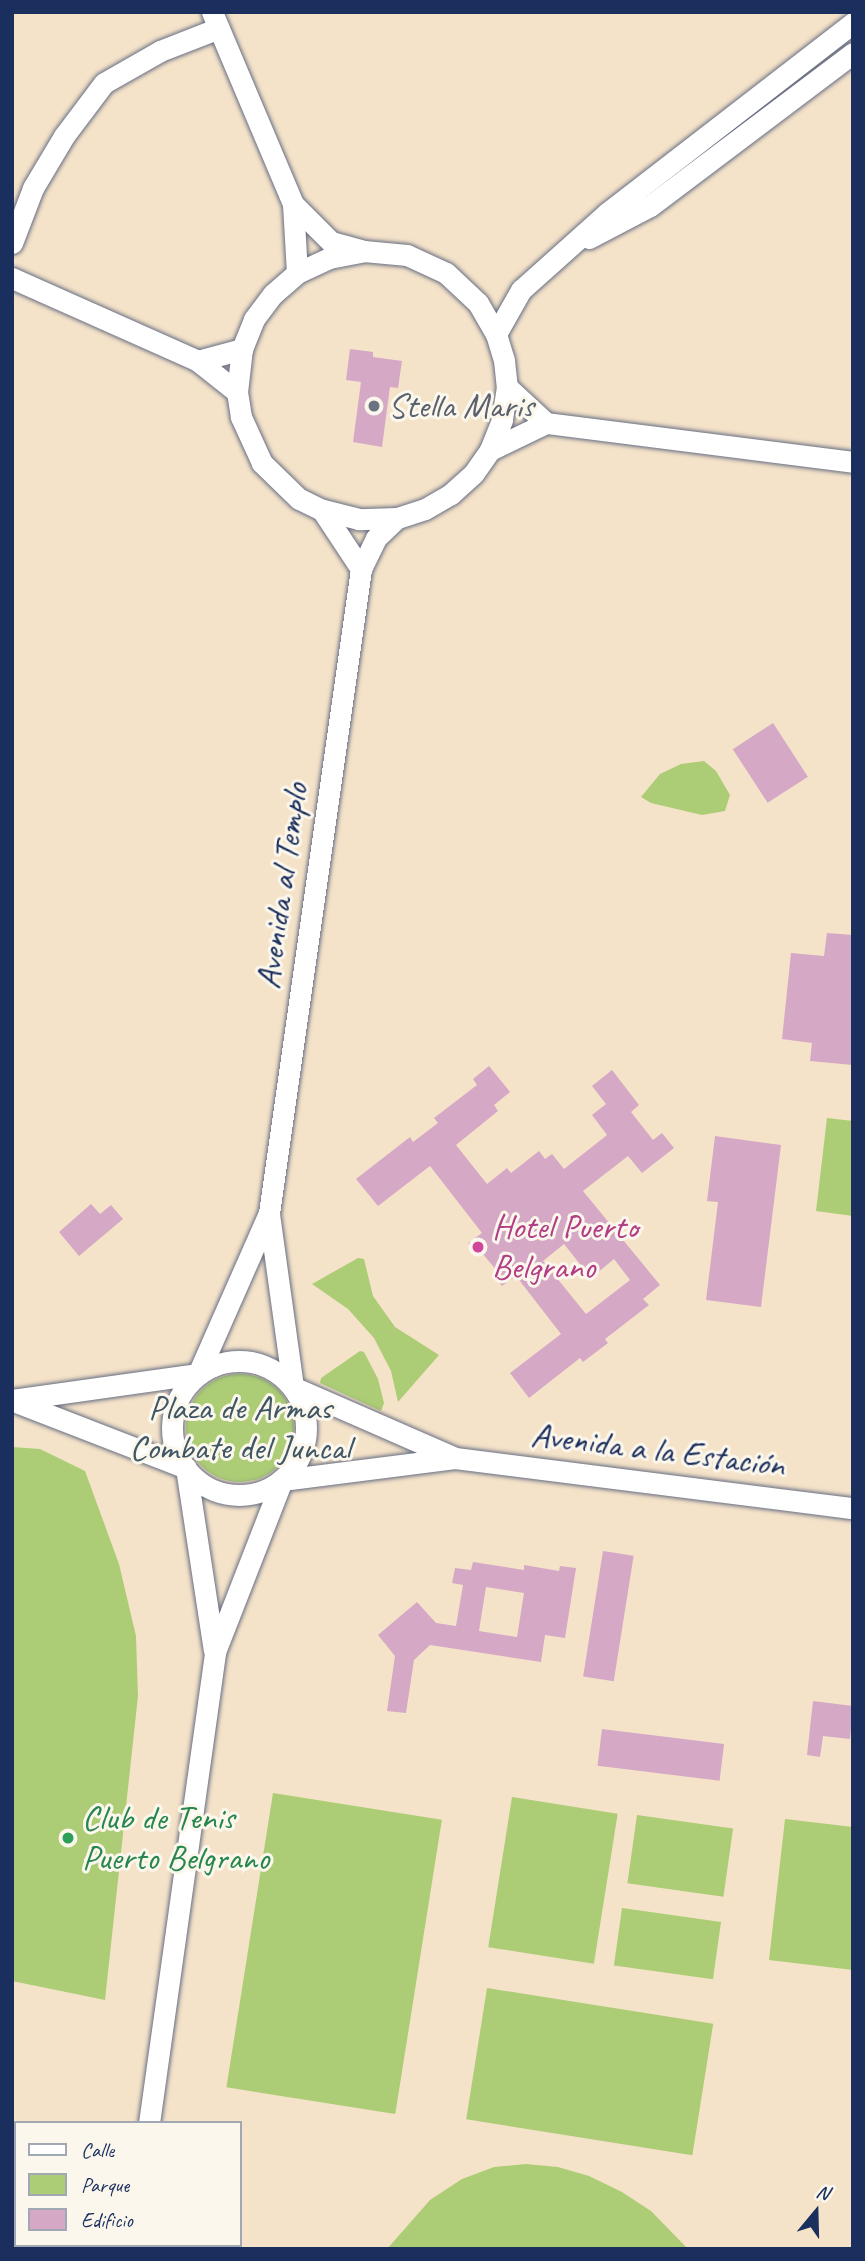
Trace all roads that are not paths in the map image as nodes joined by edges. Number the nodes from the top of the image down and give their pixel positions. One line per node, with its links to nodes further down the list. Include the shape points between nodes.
1 (216, 20): 4 (street); 5 (street, via 104,83 33,188)
2 (853, 23): 6 (street, via 640,185)
3 (853, 53): 6 (street, via 650,206)
4 (293, 204): 7 (street, via 331,242); 8 (street)
5 (12, 243)
6 (574, 245): 10 (street)
7 (364, 251): 8 (street, via 329,258); 11 (street, via 407,255 446,273)
8 (297, 273): 13 (street, via 273,294 254,320)
9 (12, 278): 14 (street)
10 (521, 290): 11 (street); 12 (street)
11 (478, 303): 12 (street)
12 (496, 334): 15 (street)
13 (242, 349): 14 (street); 16 (street)
14 (198, 361): 16 (street)
15 (507, 387): 17 (street); 18 (street, via 502,420)
16 (237, 392): 20 (street, via 249,441 262,463 299,499)
17 (546, 423): 18 (street); 19 (street)
18 (490, 450): 21 (street, via 451,494 425,509)
19 (853, 462)
20 (322, 510): 21 (street, via 359,519); 22 (street)
21 (397, 517): 22 (street, Avenida al Templo, via 376,538)
22 (361, 569): 23 (street, Avenida al Templo)
23 (269, 1213): 24 (street); 25 (street)
24 (198, 1374): 25 (street, via 222,1363 248,1361 273,1369); 26 (street); 28 (street, via 178,1399 172,1423 175,1447)
25 (293, 1387): 27 (street); 29 (street, via 303,1405 306,1436 296,1465)
26 (12, 1400): 28 (street)
27 (455, 1458): 29 (street); 30 (street, Avenida a la Estación)
28 (186, 1468): 29 (street, via 200,1482 226,1494 256,1493); 31 (street)
29 (282, 1480): 31 (street)
30 (853, 1508)
31 (215, 1652): 32 (street)
32 (149, 2121)

